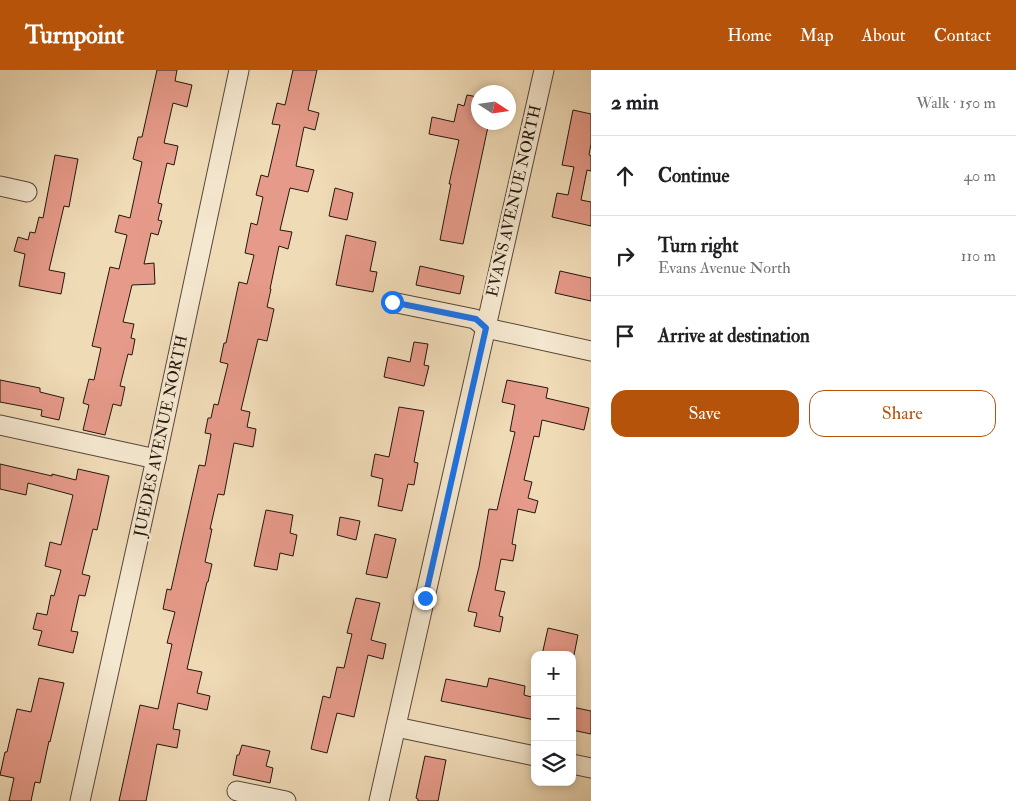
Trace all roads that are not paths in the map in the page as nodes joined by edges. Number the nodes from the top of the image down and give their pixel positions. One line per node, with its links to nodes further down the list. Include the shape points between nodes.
1 (239, 70): 9 (street, JUEDES AVENUE NORTH)
2 (544, 70): 6 (street, EVANS AVENUE NORTH)
3 (0, 186): 4 (street)
4 (27, 192)
5 (392, 302): 6 (street, via 476,319)
6 (486, 328): 7 (street); 10 (street, EVANS AVENUE NORTH)
7 (591, 351)
8 (0, 426): 9 (street)
9 (156, 459): 15 (street, JUEDES AVENUE NORTH)
10 (396, 727): 11 (street); 17 (street, EVANS AVENUE NORTH)
11 (531, 755)
12 (576, 765): 13 (street)
13 (591, 768)
14 (237, 790): 16 (street)
15 (80, 801)
16 (286, 801)
17 (380, 801)

